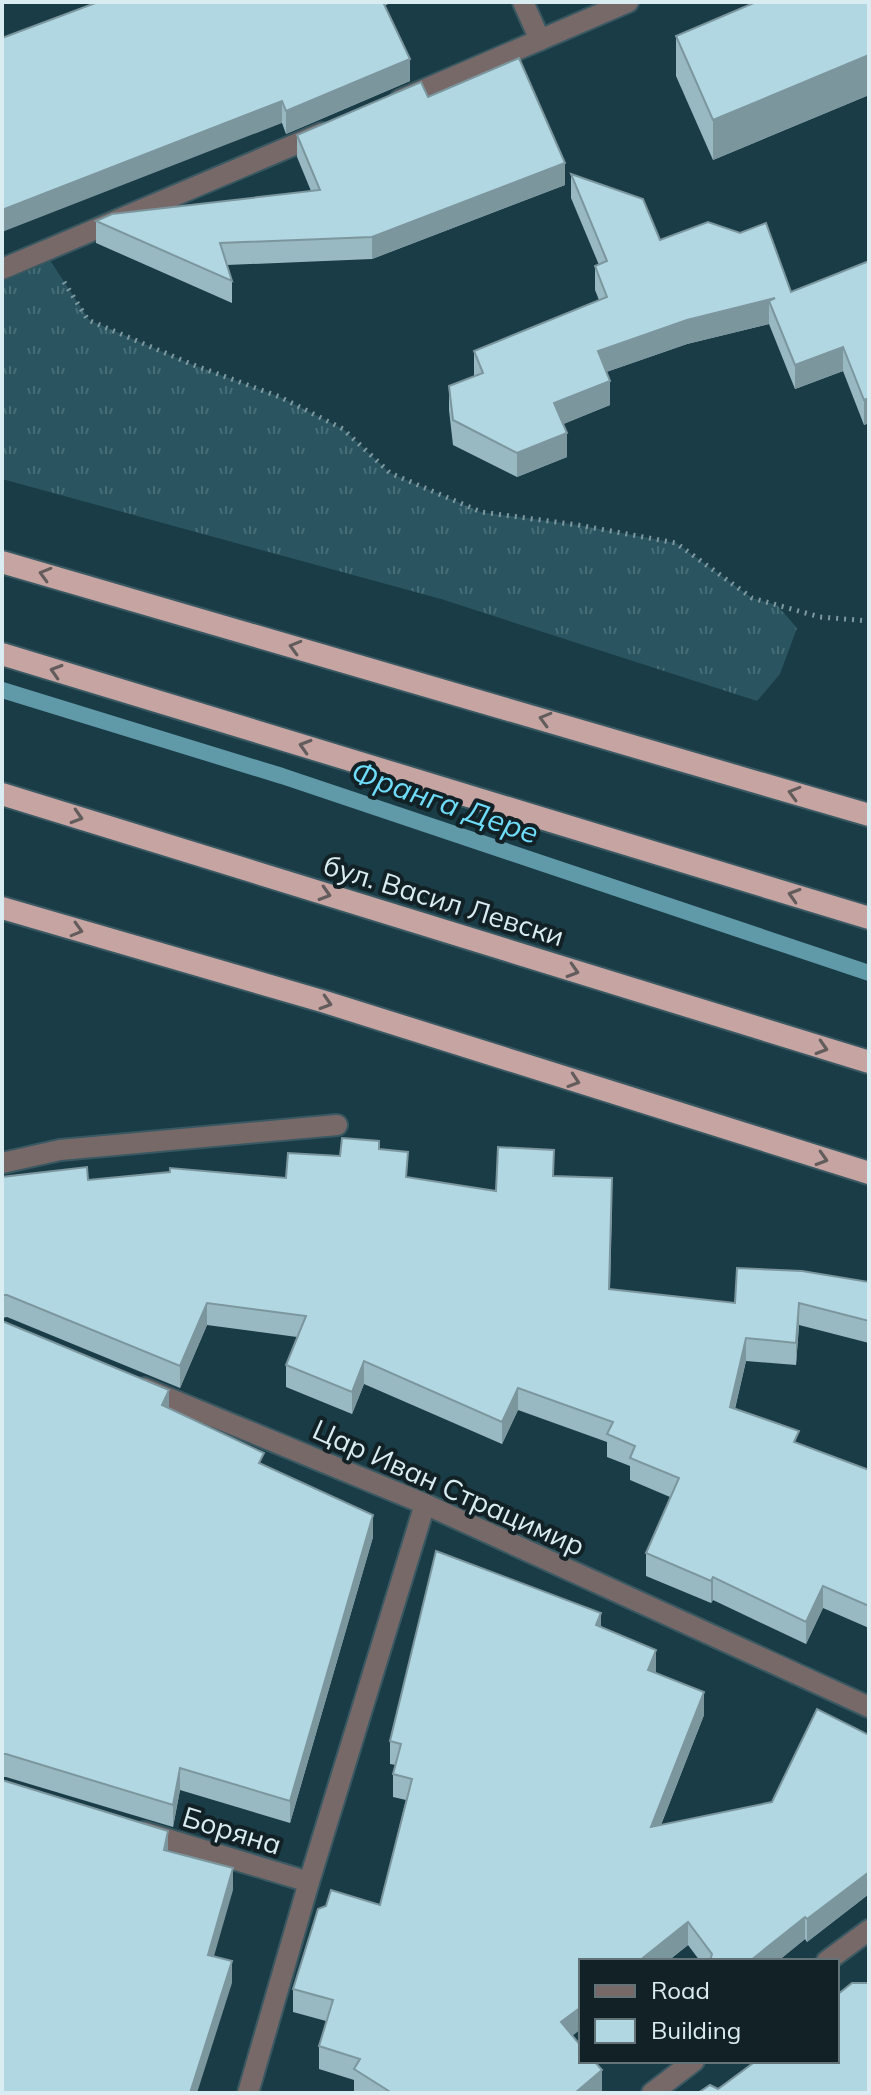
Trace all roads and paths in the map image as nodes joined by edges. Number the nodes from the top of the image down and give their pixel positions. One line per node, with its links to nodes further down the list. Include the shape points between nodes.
1 (523, 2): 3 (street)
2 (628, 2): 3 (street)
3 (540, 40): 4 (street)
4 (380, 108)
5 (336, 127): 6 (street)
6 (44, 251): 7 (street); 9 (path, via 88,320 280,397 343,429 390,473 481,512 676,543 752,598 820,617)
7 (2, 269)
8 (2, 562): 12 (highway, one-way to 8)
9 (869, 621)
10 (2, 654): 14 (highway, one-way to 10)
11 (2, 794): 15 (highway, бул. Васил Левски, one-way to 15)
12 (869, 815)
13 (2, 908): 18 (highway, one-way to 18, via 322,1001)
14 (869, 918)
15 (869, 1062)
16 (337, 1125): 17 (street, via 60,1150)
17 (2, 1163)
18 (869, 1173)
19 (119, 1377): 20 (street, Цар Иван Страцимир)
20 (425, 1504): 21 (street, Цар Иван Страцимир); 23 (street)
21 (869, 1707)
22 (119, 1824): 23 (street, Боряна)
23 (309, 1882): 27 (street)
24 (869, 1930): 25 (street)
25 (830, 1959)
26 (691, 2063): 28 (street)
27 (248, 2093)
28 (652, 2093)

